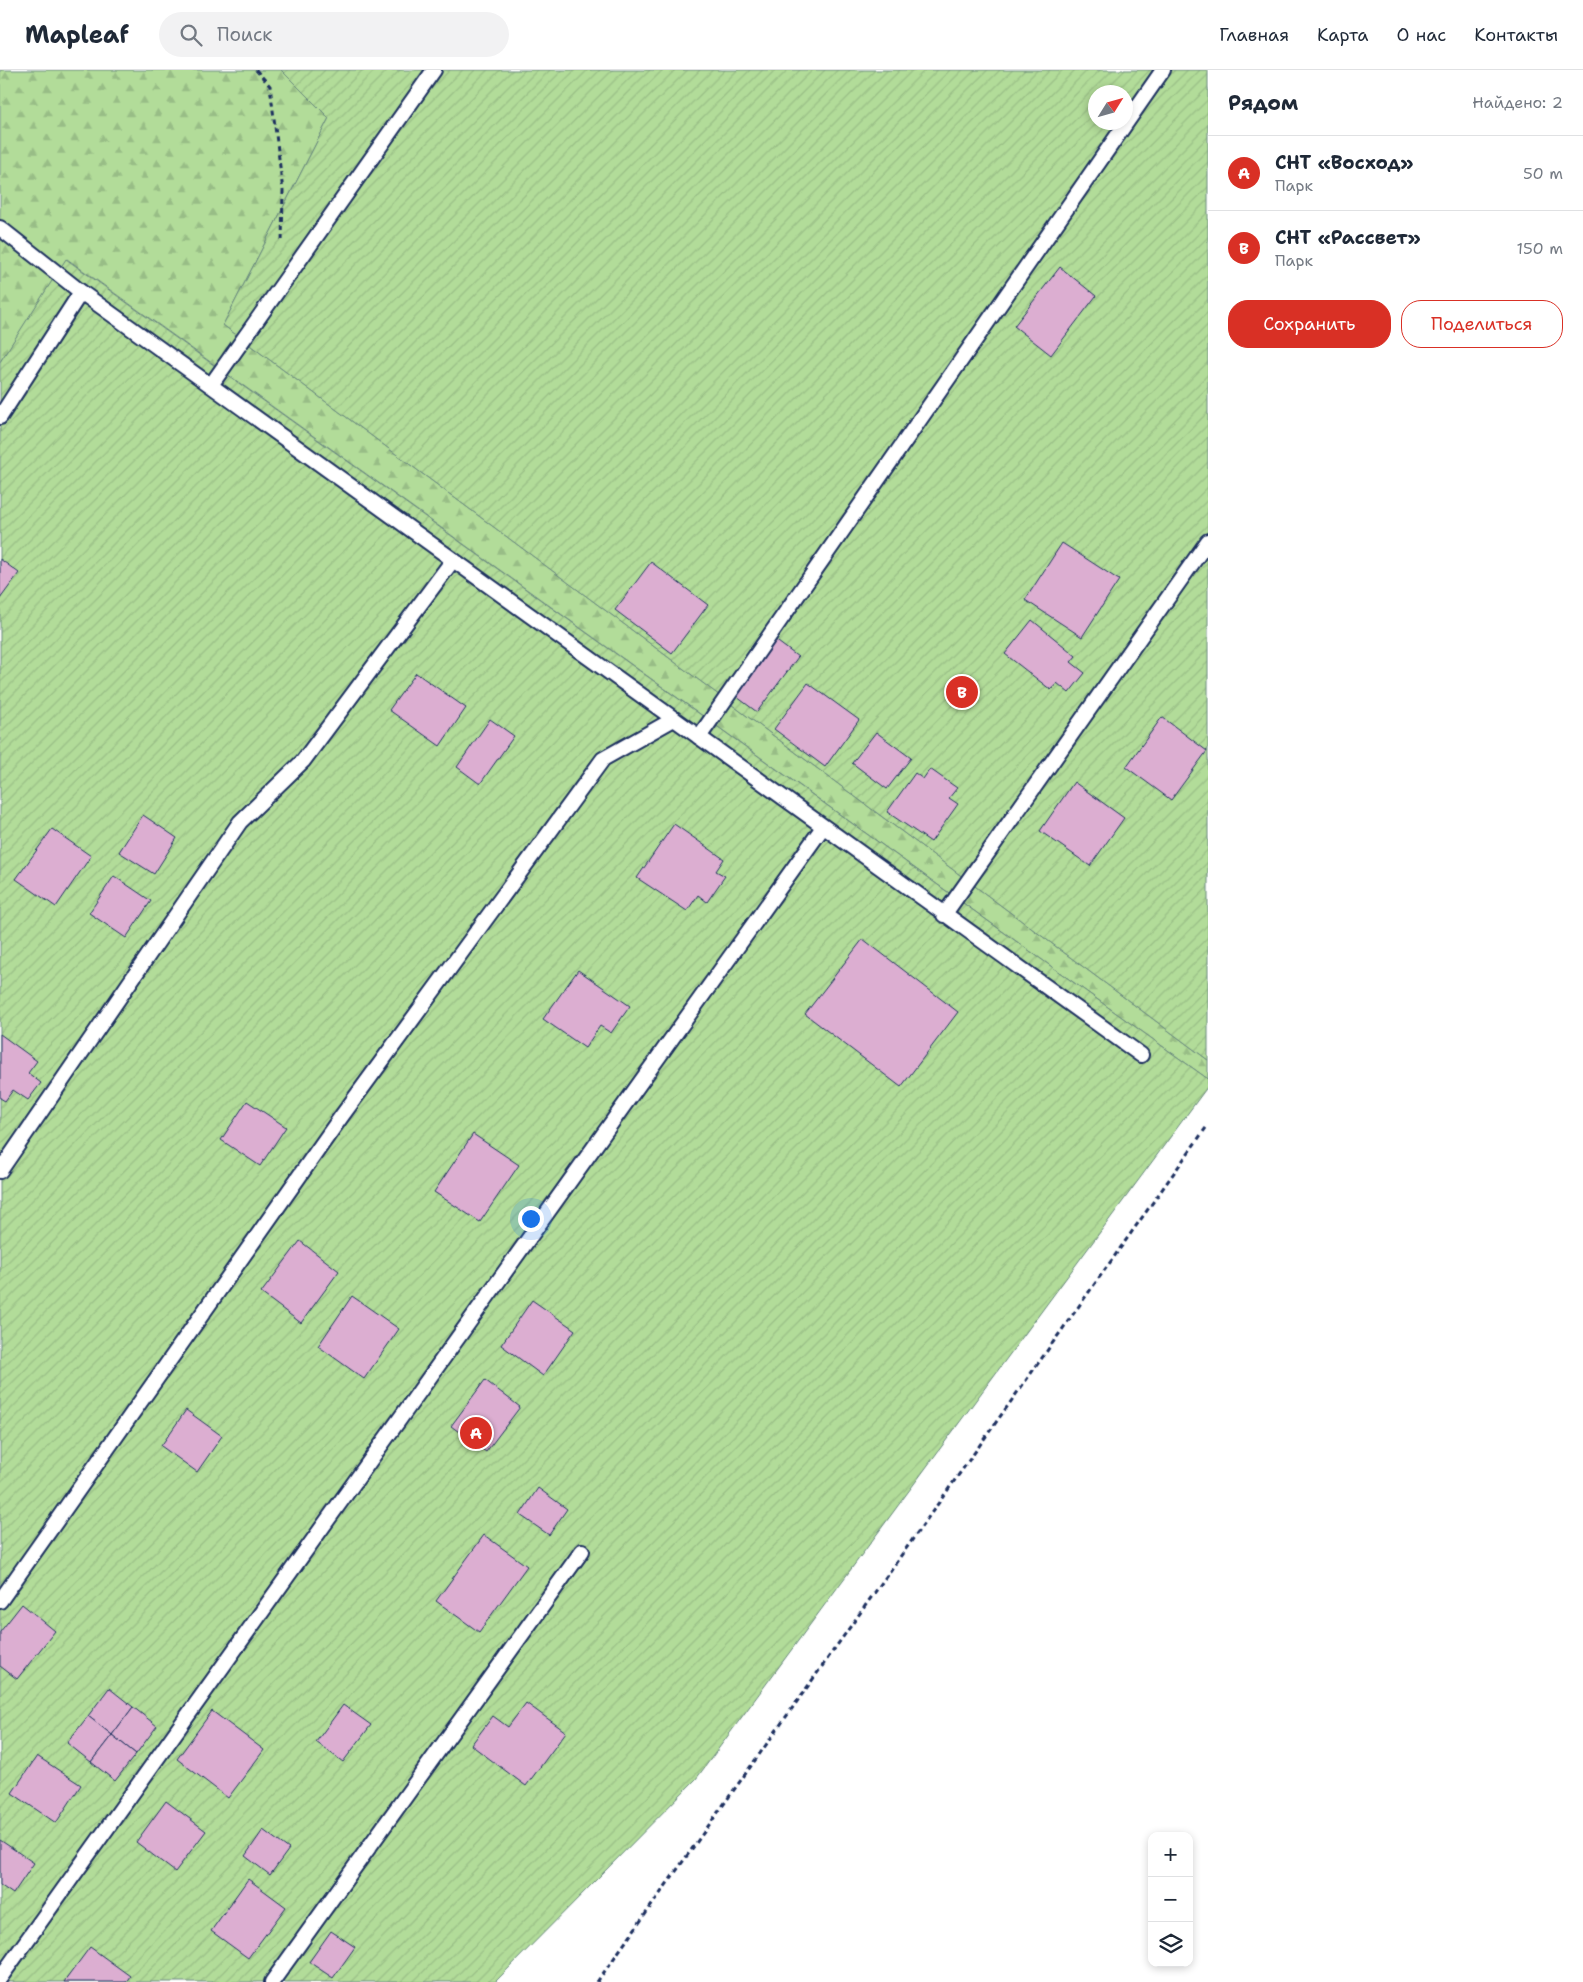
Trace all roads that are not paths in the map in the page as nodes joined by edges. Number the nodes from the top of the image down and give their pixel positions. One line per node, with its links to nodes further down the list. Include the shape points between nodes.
1 (434, 70): 5 (lane)
2 (1163, 70): 10 (lane)
3 (0, 228): 4 (lane)
4 (81, 292): 5 (lane); 6 (lane)
5 (211, 386): 8 (lane)
6 (0, 417)
7 (1208, 541): 12 (lane)
8 (453, 560): 9 (lane); 14 (lane, via 303,761 240,822)
9 (674, 719): 10 (lane); 16 (lane, via 604,759 341,1117)
10 (699, 737): 11 (lane)
11 (823, 827): 12 (lane); 17 (lane)
12 (944, 914): 13 (lane)
13 (1141, 1054)
14 (0, 1171)
15 (582, 1551): 18 (lane)
16 (0, 1601)
17 (0, 1978)
18 (272, 1982)

